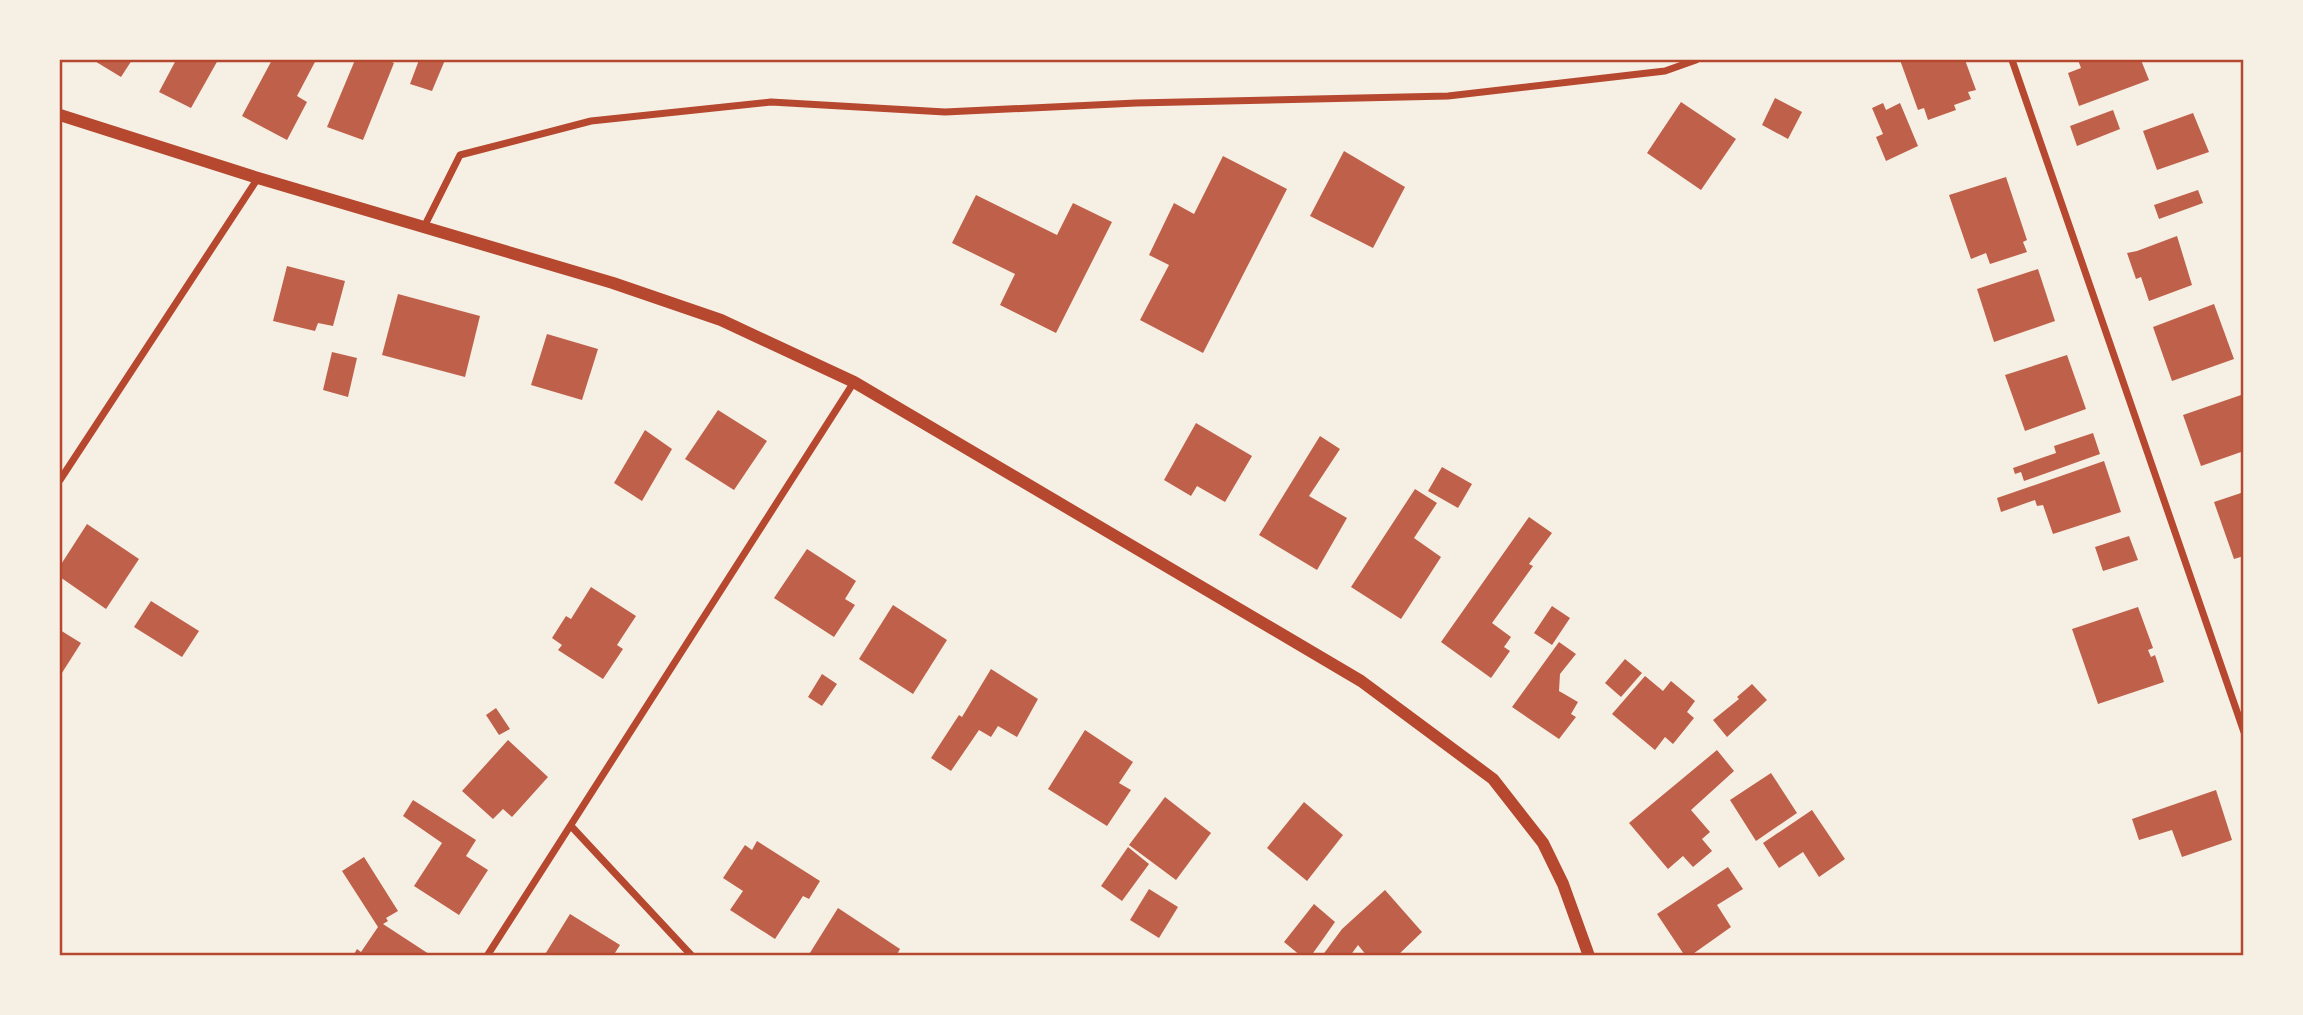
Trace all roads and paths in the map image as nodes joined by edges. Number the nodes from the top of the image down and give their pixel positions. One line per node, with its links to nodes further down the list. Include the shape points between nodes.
1 (1696, 60): 5 (street, via 1665,71 1448,96 945,112 771,102 591,121 460,155)
2 (2012, 60): 8 (street)
3 (60, 115): 4 (street)
4 (258, 178): 5 (street); 7 (street)
5 (424, 228): 6 (street, via 721,320)
6 (854, 382): 9 (street); 12 (street, via 1361,681 1493,779 1543,843)
7 (60, 480)
8 (2244, 732)
9 (571, 826): 10 (street); 11 (street)
10 (487, 956)
11 (692, 956)
12 (1589, 956)

